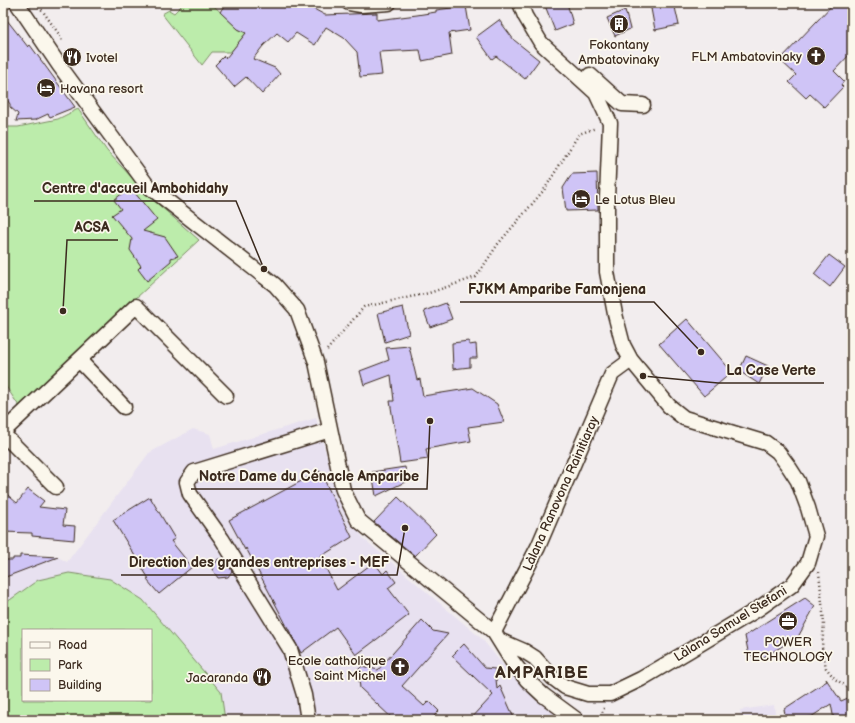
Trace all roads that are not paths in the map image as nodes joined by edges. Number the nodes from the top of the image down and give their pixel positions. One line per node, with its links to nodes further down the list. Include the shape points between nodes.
1 (17, 3): 10 (street, via 147,185 276,285 297,310 316,362)
2 (349, 3): 3 (street)
3 (389, 3)
4 (523, 10): 5 (street, via 622,104); 7 (street, Làlana Samuel Stefani, via 541,43 596,93 610,123 607,272 623,345)
5 (643, 105)
6 (79, 360): 8 (street, via 136,306); 9 (street); 11 (street)
7 (631, 360): 13 (street, Làlana Ranovona Rainitiaray, via 612,374); 13 (street, Làlana Samuel Stefani, via 669,406 684,418 766,443 778,452 798,481 816,536 808,562 792,584 758,609 641,679 610,694 588,694 565,687 535,658)
8 (226, 396)
9 (124, 407)
10 (330, 430): 13 (street, via 343,490 358,520); 14 (street, via 194,472 187,482 190,494 222,538 290,649 304,694)
11 (3, 433): 12 (street)
12 (56, 487)
13 (498, 637): 15 (street, via 527,680 543,696)
14 (308, 720)
15 (577, 720)

